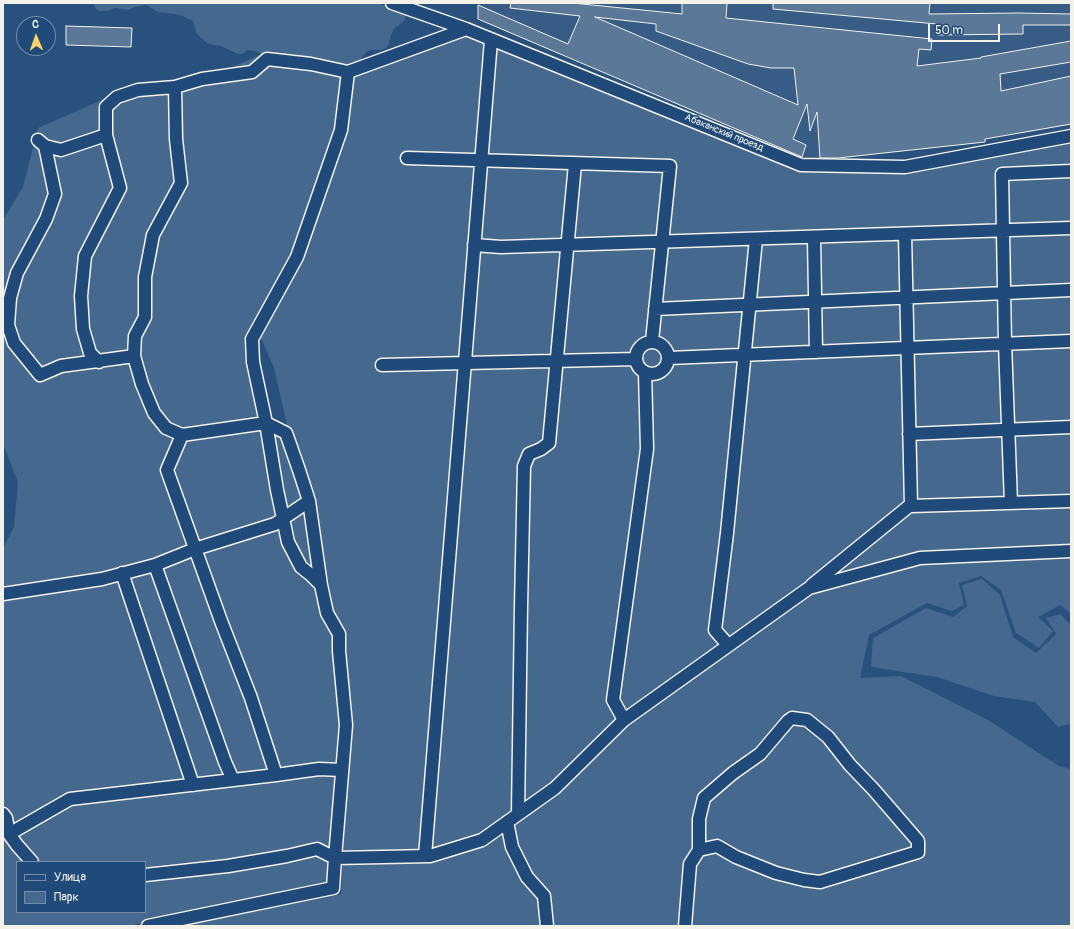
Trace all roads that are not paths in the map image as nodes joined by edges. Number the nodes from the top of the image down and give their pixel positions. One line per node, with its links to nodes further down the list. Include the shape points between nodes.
1 (392, 3): 2 (lane, Абаканский проезд)
2 (466, 29): 3 (lane, Абаканский проезд); 4 (lane)
3 (491, 40): 7 (lane, Абаканский проезд, via 801,164 905,167); 9 (lane)
4 (348, 72): 5 (lane, via 311,64 267,59 252,72 202,79); 40 (lane, via 341,130 297,257 252,340)
5 (175, 87): 6 (lane, via 138,90 117,97 106,107); 32 (lane, via 176,140 181,183 153,235 145,277 146,317 136,336)
6 (106, 135): 36 (lane, via 120,188 85,256 81,296 83,329 90,353); 36 (lane, via 61,150 42,143 55,194 46,219 17,273 10,298 8,325 14,343 40,375 60,366)
7 (1071, 136)
8 (407, 158): 9 (lane)
9 (481, 161): 10 (lane); 18 (lane)
10 (575, 164): 17 (lane, via 670,166); 19 (lane)
11 (1071, 171): 13 (lane, via 1002,174)
12 (1071, 228): 13 (lane)
13 (1003, 230): 14 (lane); 21 (lane)
14 (905, 234): 15 (lane); 22 (lane)
15 (814, 237): 16 (lane); 23 (lane)
16 (756, 239): 17 (lane); 24 (lane)
17 (662, 242): 19 (lane); 25 (lane)
18 (474, 245): 19 (lane); 37 (lane)
19 (567, 245): 35 (lane)
20 (1071, 290): 21 (lane)
21 (1004, 293): 22 (lane); 28 (lane)
22 (906, 297): 23 (lane); 29 (lane)
23 (815, 301): 24 (lane); 30 (lane)
24 (749, 304): 25 (lane); 31 (lane)
25 (655, 309): 27 (lane)
26 (1071, 341): 28 (lane)
27 (652, 342): 33 (lane, via 662,344); 34 (lane, via 646,342 638,349)
28 (1005, 344): 29 (lane); 42 (lane)
29 (907, 348): 30 (lane); 43 (lane)
30 (816, 352): 31 (lane)
31 (744, 354): 33 (lane); 57 (lane, via 715,630)
32 (134, 356): 36 (lane); 44 (lane, via 154,413 166,428)
33 (669, 358): 39 (lane, via 661,372)
34 (636, 359): 35 (lane); 39 (lane)
35 (556, 361): 37 (lane); 64 (lane, via 549,443 541,450 528,454 524,466)
36 (99, 362)
37 (465, 364): 38 (lane); 68 (lane)
38 (382, 365)
39 (645, 372): 58 (lane, via 647,449 613,700)
40 (266, 424): 44 (lane); 45 (lane, via 286,433); 49 (lane)
41 (1071, 427): 42 (lane)
42 (1008, 430): 43 (lane); 47 (lane)
43 (909, 434): 48 (lane)
44 (182, 435): 50 (lane, via 167,470)
45 (309, 501): 49 (lane); 54 (lane)
46 (1071, 501): 47 (lane)
47 (1011, 503): 48 (lane)
48 (911, 506): 55 (lane)
49 (283, 518): 50 (lane, via 275,524); 54 (lane, via 288,542 300,567)
50 (195, 549): 52 (lane); 60 (lane, via 252,698)
51 (1071, 551): 55 (lane, via 920,558)
52 (155, 565): 53 (lane); 61 (lane)
53 (122, 574): 56 (lane); 62 (lane)
54 (321, 585): 59 (lane, via 327,613 339,634 346,725)
55 (809, 588): 57 (lane)
56 (3, 594)
57 (728, 645): 58 (lane)
58 (624, 720): 64 (lane, via 555,788)
59 (342, 770): 60 (lane, via 319,769); 69 (lane)
60 (276, 775): 61 (lane)
61 (233, 780): 62 (lane)
62 (193, 785): 66 (lane, via 70,799)
63 (3, 814): 66 (lane)
64 (518, 814): 65 (lane)
65 (507, 822): 68 (lane, via 482,840); 73 (lane, via 512,846 527,877 544,896)
66 (9, 834): 70 (lane)
67 (699, 850): 67 (lane, via 704,798 760,754 792,718 807,720 828,737 918,841 918,852 820,882 776,873 736,857 717,846); 74 (lane, via 690,864)
68 (425, 856): 69 (lane)
69 (335, 858): 71 (lane, via 317,849 228,866); 72 (lane, via 333,888)
70 (31, 861)
71 (146, 876)
72 (148, 926)
73 (548, 926)
74 (685, 926)

